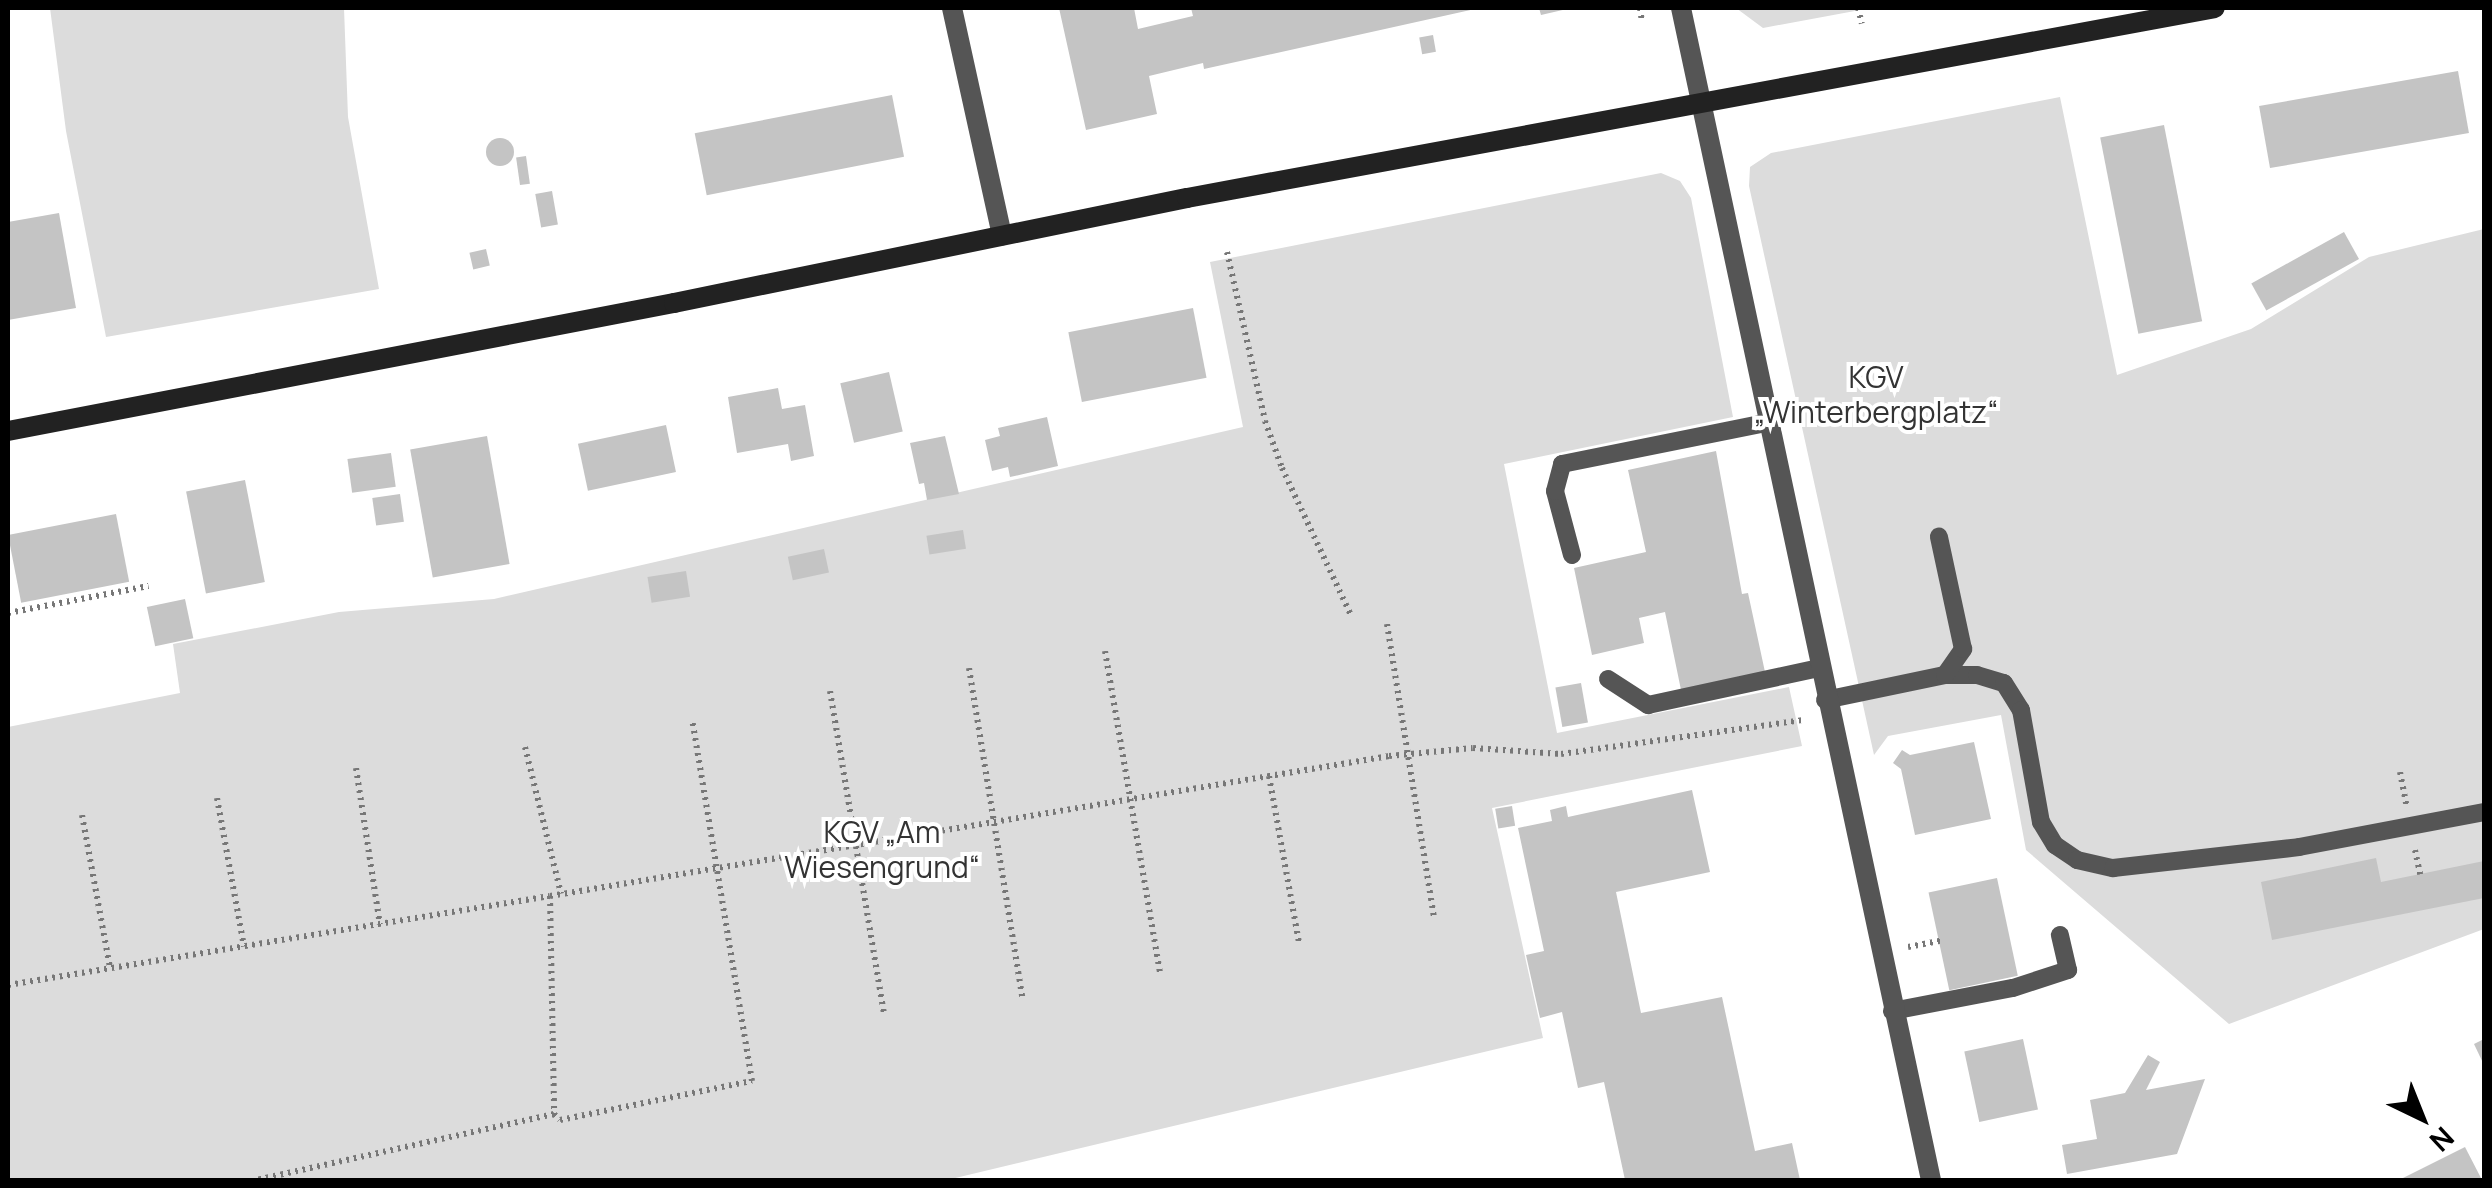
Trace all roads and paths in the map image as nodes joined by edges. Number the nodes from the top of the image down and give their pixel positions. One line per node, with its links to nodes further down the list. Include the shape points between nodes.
1 (952, 8): 9 (street)
2 (1640, 8): 6 (path)
3 (1681, 8): 8 (street)
4 (1858, 8): 7 (path)
5 (2215, 8): 8 (main road)
6 (1642, 22)
7 (1862, 24)
8 (1701, 104): 9 (main road); 11 (street)
9 (1002, 236): 12 (main road)
10 (1228, 252): 17 (path, via 1265,420)
11 (1770, 422): 14 (lane, via 1562,464 1555,492); 21 (street)
12 (8, 431)
13 (1939, 537): 22 (lane, via 1963,649)
14 (1572, 555)
15 (148, 586): 16 (path)
16 (8, 613)
17 (1351, 614)
18 (1387, 624): 29 (path)
19 (1105, 651): 33 (path)
20 (968, 668): 36 (path)
21 (1819, 668): 23 (lane, via 1648,704); 25 (street)
22 (1945, 674): 25 (lane); 34 (lane, via 2004,683 2020,710 2042,822 2055,845 2077,860 2114,868 2299,847)
23 (1608, 680)
24 (830, 692): 37 (path)
25 (1825, 700): 52 (street)
26 (692, 720): 38 (path)
27 (1797, 722): 29 (path, via 1562,754 1473,748)
28 (525, 747): 39 (path)
29 (1410, 754): 31 (path); 41 (path)
30 (356, 768): 42 (path)
31 (1269, 776): 33 (path); 45 (path)
32 (217, 798): 46 (path)
33 (1130, 799): 36 (path); 49 (path)
34 (2484, 812)
35 (82, 815): 48 (path)
36 (990, 822): 37 (path); 51 (path)
37 (855, 844): 38 (path); 53 (path)
38 (719, 870): 39 (path); 54 (path, via 752,1081 560,1120)
39 (562, 894): 40 (path)
40 (550, 896): 42 (path); 54 (path)
41 (1434, 917)
42 (380, 924): 46 (path)
43 (2060, 935): 52 (lane, via 2068,970 2013,988)
44 (1940, 941): 47 (path)
45 (1299, 942)
46 (244, 946): 48 (path)
47 (1908, 947)
48 (110, 968): 50 (path)
49 (1160, 972)
50 (8, 985)
51 (1022, 997)
52 (1892, 1011): 56 (street)
53 (884, 1012)
54 (554, 1114): 55 (path)
55 (256, 1180)
56 (1931, 1180)

